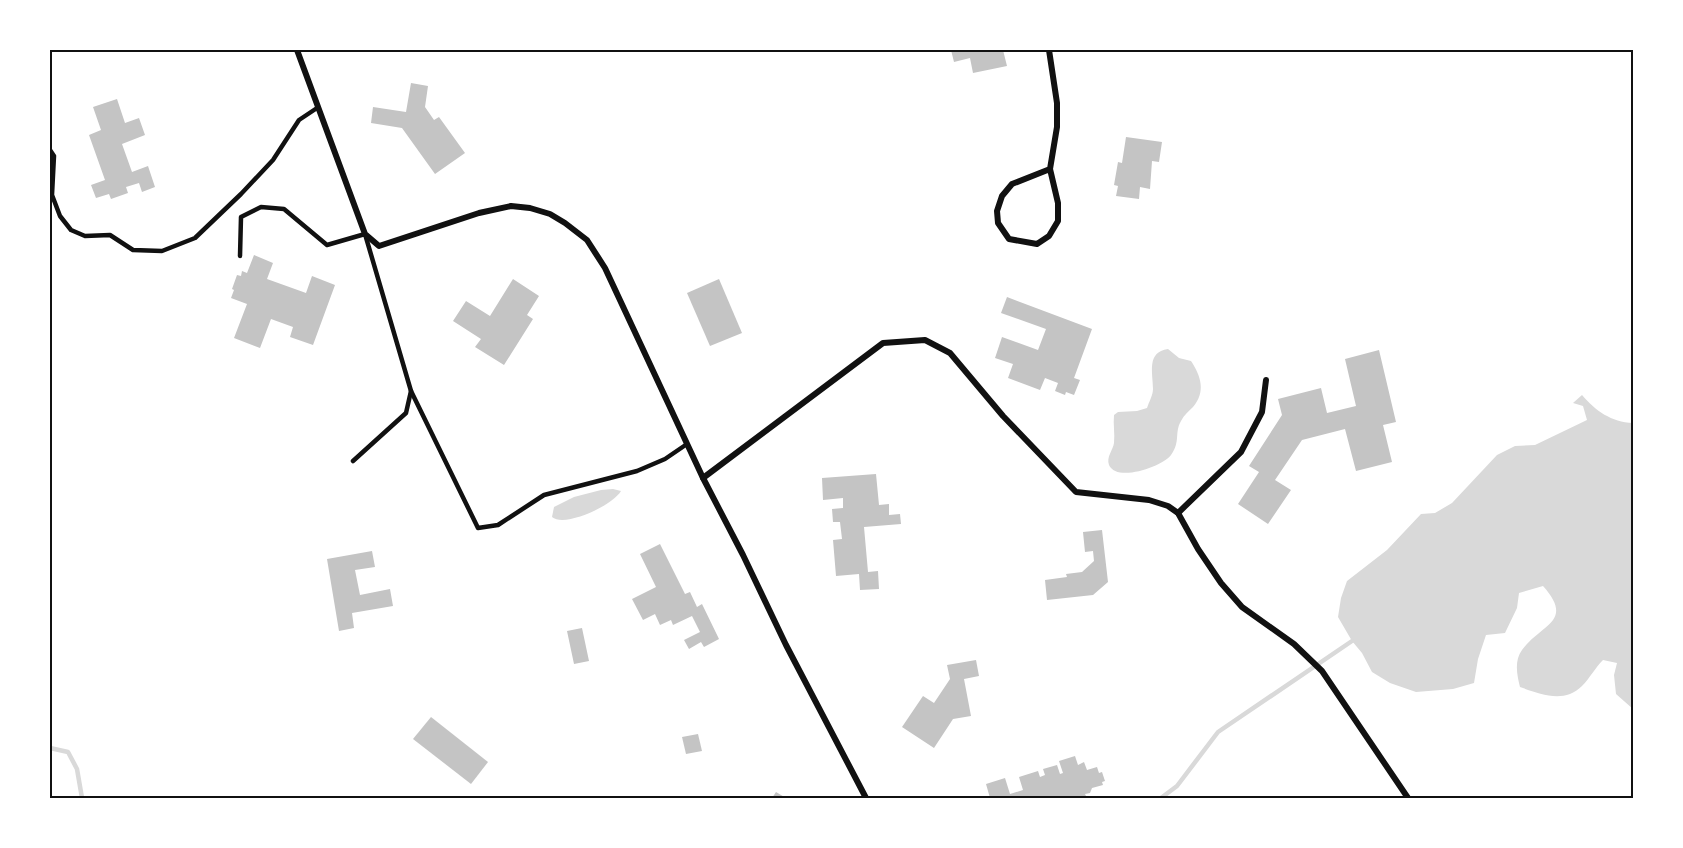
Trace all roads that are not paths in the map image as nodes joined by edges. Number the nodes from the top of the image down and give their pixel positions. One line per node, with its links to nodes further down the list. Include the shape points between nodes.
1 (297, 50): 3 (street)
2 (1048, 50): 5 (street, via 1057,103)
3 (317, 108): 4 (lane, via 298,120 273,159 195,238 162,251 133,250 110,235 85,236 71,230 52,195 54,156); 6 (street)
4 (50, 150)
5 (1050, 169): 5 (street, via 1058,221 1049,236 1037,244 1009,238 998,223 1002,196 1012,184)
6 (365, 234): 7 (lane, via 327,245 284,209 261,207 241,218); 9 (lane); 10 (street, via 380,246 512,206 550,214 565,223 587,240 605,268)
7 (240, 256)
8 (1266, 380): 13 (street, via 1262,412 1241,452)
9 (411, 391): 10 (lane, via 478,528 498,525 544,495 637,471); 11 (lane, via 406,413)
10 (687, 444): 12 (street)
11 (353, 461)
12 (703, 478): 13 (street, via 883,343 925,340 950,353 1003,416 1076,492 1149,500); 14 (street)
13 (1178, 513): 15 (street, via 1210,566 1242,607 1294,644 1322,671)
14 (866, 798)
15 (1408, 798)

